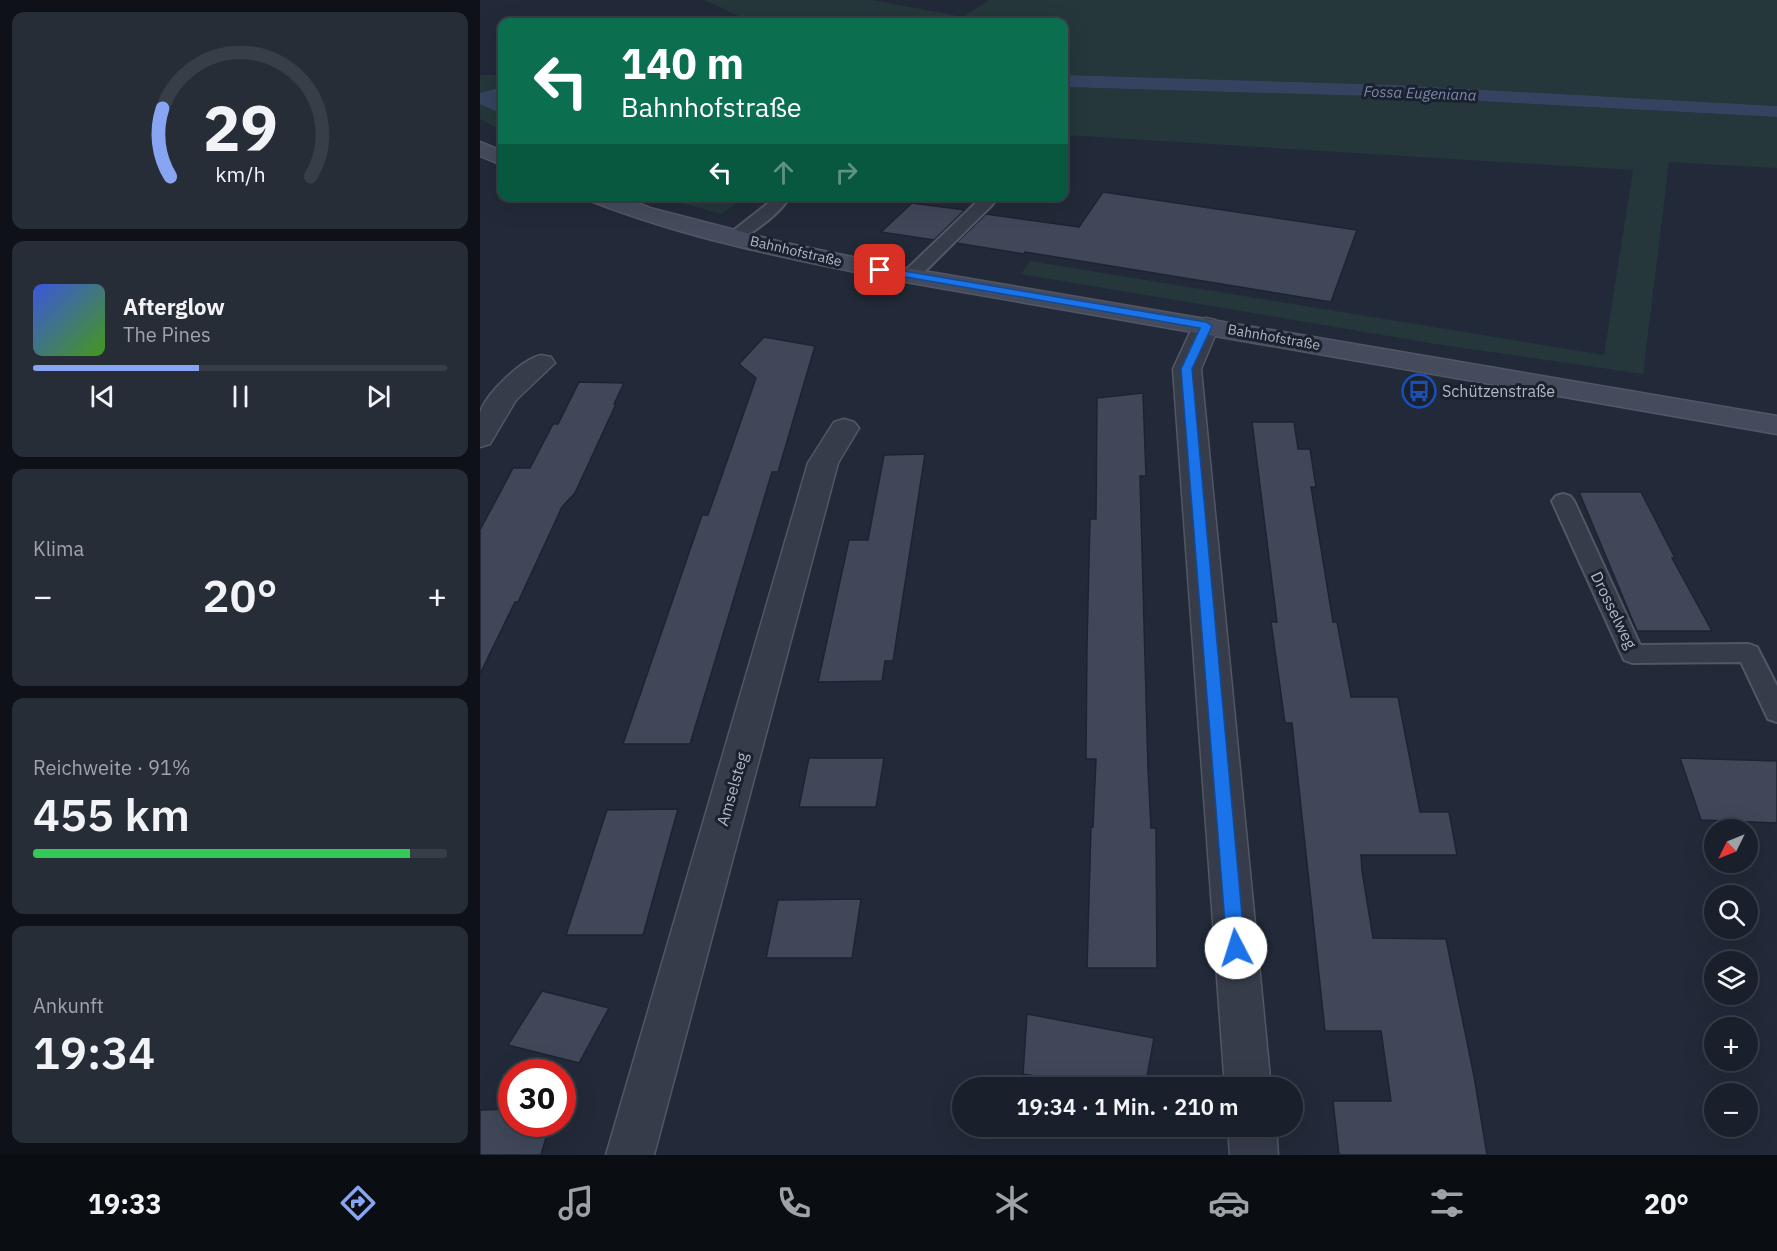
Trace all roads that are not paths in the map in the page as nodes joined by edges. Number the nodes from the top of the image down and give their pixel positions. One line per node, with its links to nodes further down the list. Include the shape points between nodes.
1 (480, 148): 2 (street)
2 (498, 157)
3 (612, 201): 6 (street, Bahnhofstraße, via 642,213)
4 (780, 201): 6 (lane)
5 (986, 202): 7 (lane)
6 (735, 237): 7 (street, Bahnhofstraße)
7 (910, 276): 8 (street, Bahnhofstraße)
8 (1206, 326): 10 (street, Bahnhofstraße); 15 (street, via 1187,369)
9 (541, 363): 12 (street, via 505,395)
10 (1777, 425)
11 (844, 428): 17 (street, Amselsteg, via 824,462)
12 (480, 438)
13 (1563, 501): 14 (lane, Drosselweg, via 1632,654 1749,653)
14 (1777, 712)
15 (1247, 1077)
16 (1253, 1137): 18 (street)
17 (630, 1155)
18 (1254, 1155)

